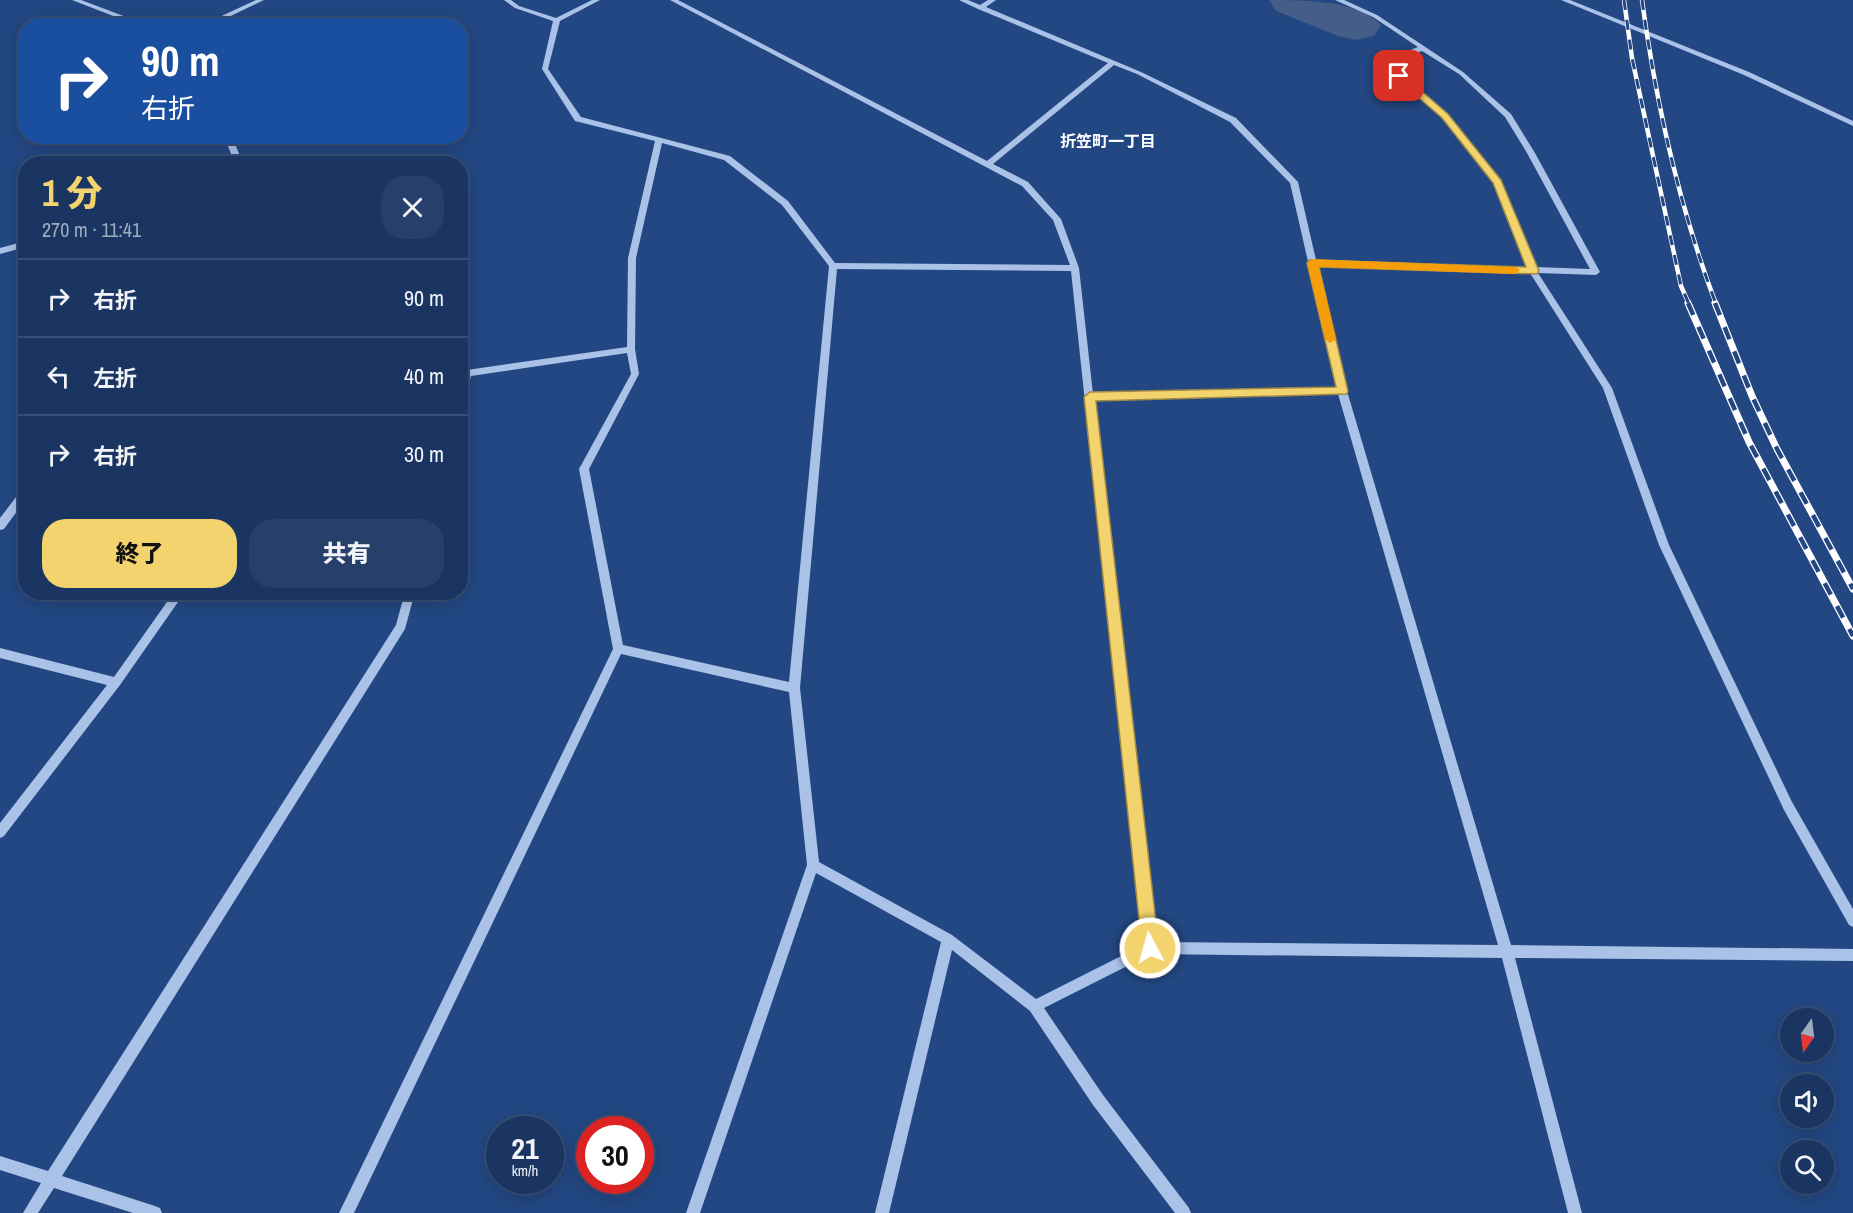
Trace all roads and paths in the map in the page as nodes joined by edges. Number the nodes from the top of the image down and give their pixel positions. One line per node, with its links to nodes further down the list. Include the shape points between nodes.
1 (75, 0): 11 (street)
2 (261, 0): 12 (street)
3 (507, 0): 13 (street)
4 (597, 0): 13 (street)
5 (673, 0): 18 (street)
6 (962, 0): 10 (street)
7 (993, 0): 10 (street)
8 (1338, 0): 14 (street, via 1375,16)
9 (1564, 0): 16 (street, via 1720,61)
10 (980, 8): 15 (street)
11 (125, 18)
12 (221, 18)
13 (557, 20): 17 (street, via 545,69 578,119)
14 (1423, 48): 24 (street, via 1384,62 1445,116 1498,183); 24 (street, via 1461,73 1508,116 1596,272)
15 (1113, 62): 18 (street); 21 (street, via 1233,120 1294,183)
16 (1853, 124)
17 (659, 140): 22 (street, via 727,158 785,203); 25 (street, via 632,258)
18 (989, 163): 23 (street, via 1025,184 1057,219)
19 (18, 246): 20 (street)
20 (0, 251)
21 (1312, 263): 24 (street); 27 (street)
22 (832, 266): 23 (street); 36 (street)
23 (1075, 268): 28 (street)
24 (1533, 271): 39 (street, via 1606,388 1664,545 1788,807)
25 (631, 349): 26 (street); 33 (street, via 635,374 584,469)
26 (468, 372)
27 (1342, 391): 28 (street); 42 (street)
28 (1090, 397): 41 (street)
29 (18, 502): 30 (street)
30 (0, 526)
31 (174, 600): 35 (street)
32 (408, 600): 46 (street, via 401,626)
33 (618, 649): 36 (street); 49 (street)
34 (0, 653): 35 (street)
35 (116, 682): 37 (street)
36 (794, 688): 38 (street)
37 (0, 832)
38 (813, 865): 40 (street); 50 (street)
39 (1853, 921)
40 (948, 939): 44 (street); 51 (street)
41 (1150, 948): 42 (street); 44 (street)
42 (1507, 953): 43 (street); 53 (street)
43 (1853, 955)
44 (1035, 1006): 52 (street, via 1098,1100)
45 (0, 1163): 46 (street)
46 (51, 1181): 47 (street); 48 (street)
47 (30, 1213)
48 (155, 1213)
49 (346, 1213)
50 (693, 1213)
51 (882, 1213)
52 (1184, 1213)
53 (1575, 1213)

